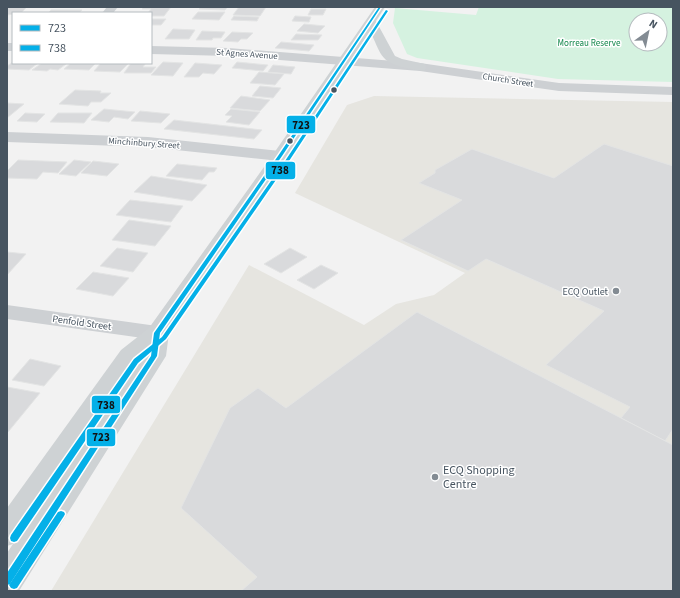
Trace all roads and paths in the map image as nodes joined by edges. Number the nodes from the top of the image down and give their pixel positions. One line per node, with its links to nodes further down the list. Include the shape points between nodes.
1 (380, 7): 2 (main road)
2 (371, 22): 4 (main road); 5 (main road, via 390,58)
3 (152, 50): 4 (street, St Agnes Avenue, via 228,52)
4 (343, 61): 5 (street, Church Street); 8 (main road)
5 (420, 67): 6 (street, Church Street, via 559,87)
6 (673, 91)
7 (7, 137): 8 (street, Minchinbury Street, via 148,142)
8 (280, 156): 10 (main road)
9 (7, 312): 10 (street, Penfold Street)
10 (157, 333): 11 (main road, via 130,356); 12 (main road, via 154,356)
11 (7, 533)
12 (7, 581)

